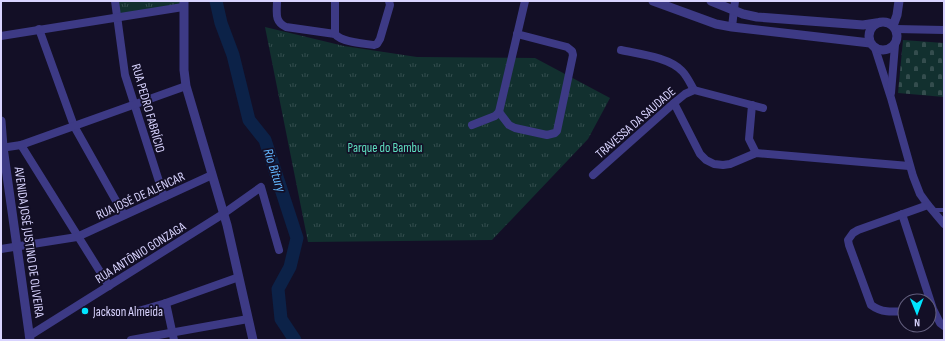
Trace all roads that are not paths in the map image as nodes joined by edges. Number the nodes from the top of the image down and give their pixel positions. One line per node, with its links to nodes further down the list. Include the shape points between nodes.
1 (115, 1): 11 (street, RUA PEDRO FABRÍCIO)
2 (277, 1): 18 (street, via 277,20 280,24)
3 (335, 1): 18 (street)
4 (525, 1): 19 (street)
5 (654, 1): 14 (street, via 716,24)
6 (710, 1): 10 (street)
7 (899, 1): 15 (street)
8 (390, 3): 18 (street, via 377,44 368,45 343,40)
9 (184, 4): 11 (street); 24 (street)
10 (735, 6): 12 (street, via 743,14 757,17 863,25); 14 (street)
11 (117, 17): 16 (street); 28 (street, RUA PEDRO FABRÍCIO, via 125,75)
12 (876, 23): 15 (street, via 890,23); 21 (street, via 869,35)
13 (944, 26): 17 (street)
14 (732, 27): 21 (street)
15 (895, 27): 17 (street); 22 (street)
16 (39, 30): 20 (street); 34 (street)
17 (944, 30)
18 (335, 34)
19 (517, 34): 31 (street); 31 (street, via 567,47 572,51 557,131 547,135 515,128 509,125)
20 (1, 36)
21 (873, 45): 22 (street, via 882,50); 26 (street)
22 (895, 45): 26 (street)
23 (621, 50): 25 (street, via 660,59 676,66)
24 (186, 86): 28 (street); 39 (street)
25 (694, 90): 27 (street, TRAVESSA DA SAUDADE); 29 (street, TRAVESSA DA SAUDADE)
26 (891, 98): 38 (street)
27 (674, 104): 37 (street, via 700,154 706,160 714,164 730,164); 40 (street, TRAVESSA DA SAUDADE)
28 (134, 105): 34 (street); 41 (street, RUA PEDRO FABRÍCIO)
29 (752, 105): 30 (street, TRAVESSA DA SAUDADE); 37 (street, via 749,139)
30 (763, 108)
31 (499, 112): 33 (street)
32 (1, 121): 36 (street, AVENIDA JOSÉ JUSTINO DE OLIVEIRA)
33 (472, 125)
34 (74, 126): 35 (street); 46 (street)
35 (21, 145): 36 (street); 48 (street)
36 (2, 147): 49 (street, AVENIDA JOSÉ JUSTINO DE OLIVEIRA)
37 (756, 153): 38 (street)
38 (909, 166): 42 (street, via 920,194)
39 (212, 175): 41 (street, RUA JOSÉ DE ALENCAR); 44 (street)
40 (593, 175)
41 (164, 197): 46 (street, RUA JOSÉ DE ALENCAR)
42 (930, 207): 43 (lane); 45 (street); 47 (street)
43 (944, 210)
44 (224, 214): 51 (street, RUA ANTÔNIO GONZAGA, via 261,187); 52 (street); 53 (street, RUA ANTÔNIO GONZAGA)
45 (902, 214): 54 (street); 56 (street, via 858,230 848,240 871,305 877,310)
46 (124, 215): 48 (street, RUA JOSÉ DE ALENCAR)
47 (944, 224)
48 (77, 237): 49 (street, RUA JOSÉ DE ALENCAR); 53 (street)
49 (17, 246): 50 (street, RUA JOSÉ DE ALENCAR); 62 (street, AVENIDA JOSÉ JUSTINO DE OLIVEIRA)
50 (1, 249)
51 (279, 250)
52 (239, 277): 55 (street); 59 (street)
53 (109, 286): 62 (street, RUA ANTÔNIO GONZAGA)
54 (926, 293)
55 (166, 303): 57 (street); 61 (street)
56 (897, 311)
57 (135, 312)
58 (937, 318): 60 (street)
59 (248, 319): 61 (street); 64 (street)
60 (944, 326)
61 (173, 336): 63 (street)
62 (30, 338)
63 (131, 340)
64 (253, 340)

